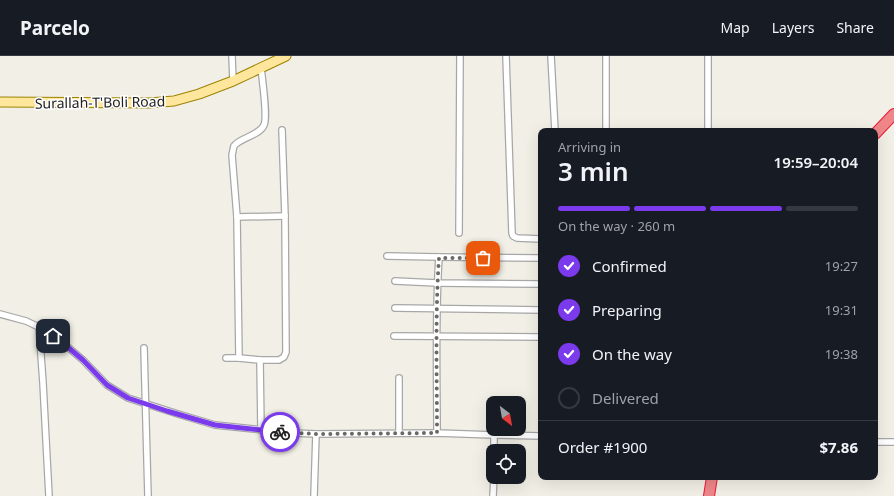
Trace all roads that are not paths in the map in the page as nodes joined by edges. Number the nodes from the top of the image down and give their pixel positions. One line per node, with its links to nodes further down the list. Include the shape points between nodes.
1 (232, 56): 9 (street)
2 (286, 56): 8 (main road, Surallah-T'Boli Road)
3 (460, 56): 19 (street)
4 (506, 56): 20 (street, via 512,235 517,238)
5 (551, 56): 12 (street)
6 (606, 56): 13 (street)
7 (708, 56): 14 (street)
8 (266, 62): 9 (main road, Surallah-T'Boli Road); 18 (street, via 265,123 258,132 236,144 233,151)
9 (233, 81): 10 (main road, Surallah-T'Boli Road, via 174,101)
10 (0, 102)
11 (894, 114): 16 (highway)
12 (555, 128)
13 (606, 128)
14 (708, 128)
15 (282, 130): 17 (street)
16 (878, 131)
17 (285, 216): 18 (street); 38 (street, via 286,352 279,360)
18 (237, 217): 37 (street)
19 (458, 233)
20 (538, 239)
21 (387, 256): 22 (street)
22 (439, 258): 23 (street); 25 (street)
23 (538, 258)
24 (395, 281): 25 (street)
25 (437, 283): 26 (street); 28 (street)
26 (538, 284)
27 (395, 308): 28 (street)
28 (437, 309): 29 (street); 33 (street)
29 (538, 310)
30 (0, 314): 31 (street)
31 (39, 327): 40 (street, via 83,360 113,390); 52 (street)
32 (394, 336): 33 (street)
33 (436, 336): 34 (street); 43 (street)
34 (538, 337)
35 (144, 348): 40 (street)
36 (226, 358): 37 (street)
37 (239, 358): 38 (street)
38 (260, 360): 41 (street)
39 (399, 378): 42 (street)
40 (146, 404): 41 (street, via 215,425); 53 (street)
41 (261, 430): 44 (street)
42 (399, 433): 43 (street); 44 (street)
43 (437, 433): 45 (street)
44 (316, 434): 54 (street)
45 (486, 435)
46 (526, 436): 47 (street)
47 (538, 436)
48 (878, 442): 49 (street)
49 (894, 442)
50 (712, 480): 56 (highway)
51 (494, 484): 55 (street)
52 (48, 496)
53 (148, 496)
54 (314, 496)
55 (493, 496)
56 (709, 496)

